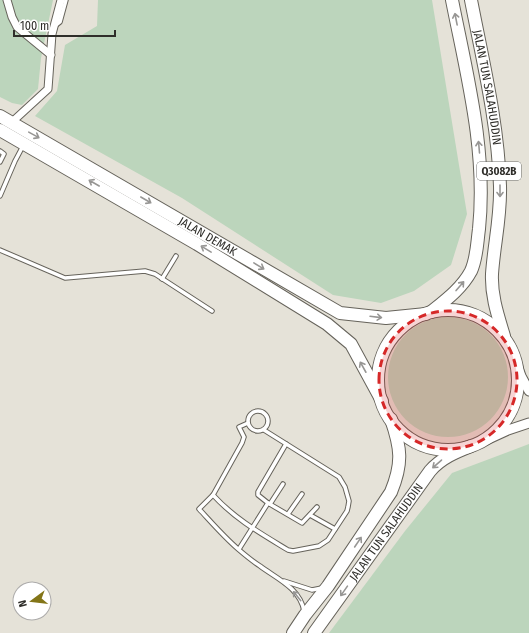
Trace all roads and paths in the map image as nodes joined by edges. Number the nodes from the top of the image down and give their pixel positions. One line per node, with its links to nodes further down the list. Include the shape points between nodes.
1 (7, 0): 7 (street, via 17,27)
2 (61, 0): 6 (street)
3 (66, 0): 6 (lane, via 60,22)
4 (452, 0): 19 (main road, JALAN TUN SALAHUDDIN, one-way to 4, via 457,290 472,270 481,212 479,139)
5 (471, 0): 20 (main road, JALAN TUN SALAHUDDIN / Q3082B, one-way to 20, via 498,158 499,223 492,286 496,310)
6 (53, 28): 7 (street)
7 (51, 56): 9 (street, via 48,89)
8 (0, 116): 9 (main road, JALAN DEMAK)
9 (12, 122): 19 (main road, JALAN DEMAK, one-way to 19, via 340,313 386,318)
10 (0, 130): 11 (main road, JALAN DEMAK)
11 (24, 144): 14 (lane); 23 (main road, JALAN DEMAK, one-way to 11, via 350,344 327,324 217,256)
12 (0, 151): 13 (lane, via 4,155)
13 (0, 162)
14 (0, 196)
15 (0, 250): 17 (lane, via 65,278 145,271)
16 (176, 256): 17 (lane)
17 (162, 278): 18 (lane)
18 (212, 311)
19 (429, 313): 20 (main road, via 452,310 473,315 492,326); 23 (main road, via 405,325 386,348 379,372)
20 (506, 341): 21 (main road)
21 (514, 357): 22 (street); 29 (main road, via 518,384 513,405 502,424 491,436)
22 (529, 391)
23 (382, 401): 24 (main road)
24 (391, 419): 29 (main road, via 406,436 426,446 449,450); 41 (main road, JALAN TUN SALAHUDDIN, one-way to 24, via 391,492 397,478 399,450)
25 (248, 423): 27 (lane, via 254,430); 27 (lane, via 249,416 254,412 263,412 268,417 268,424); 32 (lane, via 239,427 244,437 242,443)
26 (529, 423): 29 (street)
27 (264, 430): 28 (lane)
28 (286, 444): 33 (lane, via 258,492 259,496); 38 (lane, via 343,482 349,501 348,511)
29 (476, 444): 44 (main road, JALAN TUN SALAHUDDIN, one-way to 44, via 452,454 430,471)
30 (283, 484): 33 (lane)
31 (302, 494): 35 (lane)
32 (213, 495): 37 (lane); 39 (lane, via 199,509 220,533)
33 (269, 503): 35 (lane); 37 (lane)
34 (317, 507): 36 (lane)
35 (288, 514): 36 (lane, via 302,523)
36 (310, 515): 38 (lane)
37 (252, 529): 38 (lane, via 293,551 319,546 325,543); 39 (lane)
38 (335, 530)
39 (239, 549): 40 (lane, via 260,567)
40 (283, 581): 41 (lane, via 312,590); 42 (lane, one-way to 40, via 299,597)
41 (328, 586): 42 (main road, JALAN TUN SALAHUDDIN)
42 (305, 615): 43 (main road, JALAN TUN SALAHUDDIN)
43 (293, 633)
44 (314, 633)

